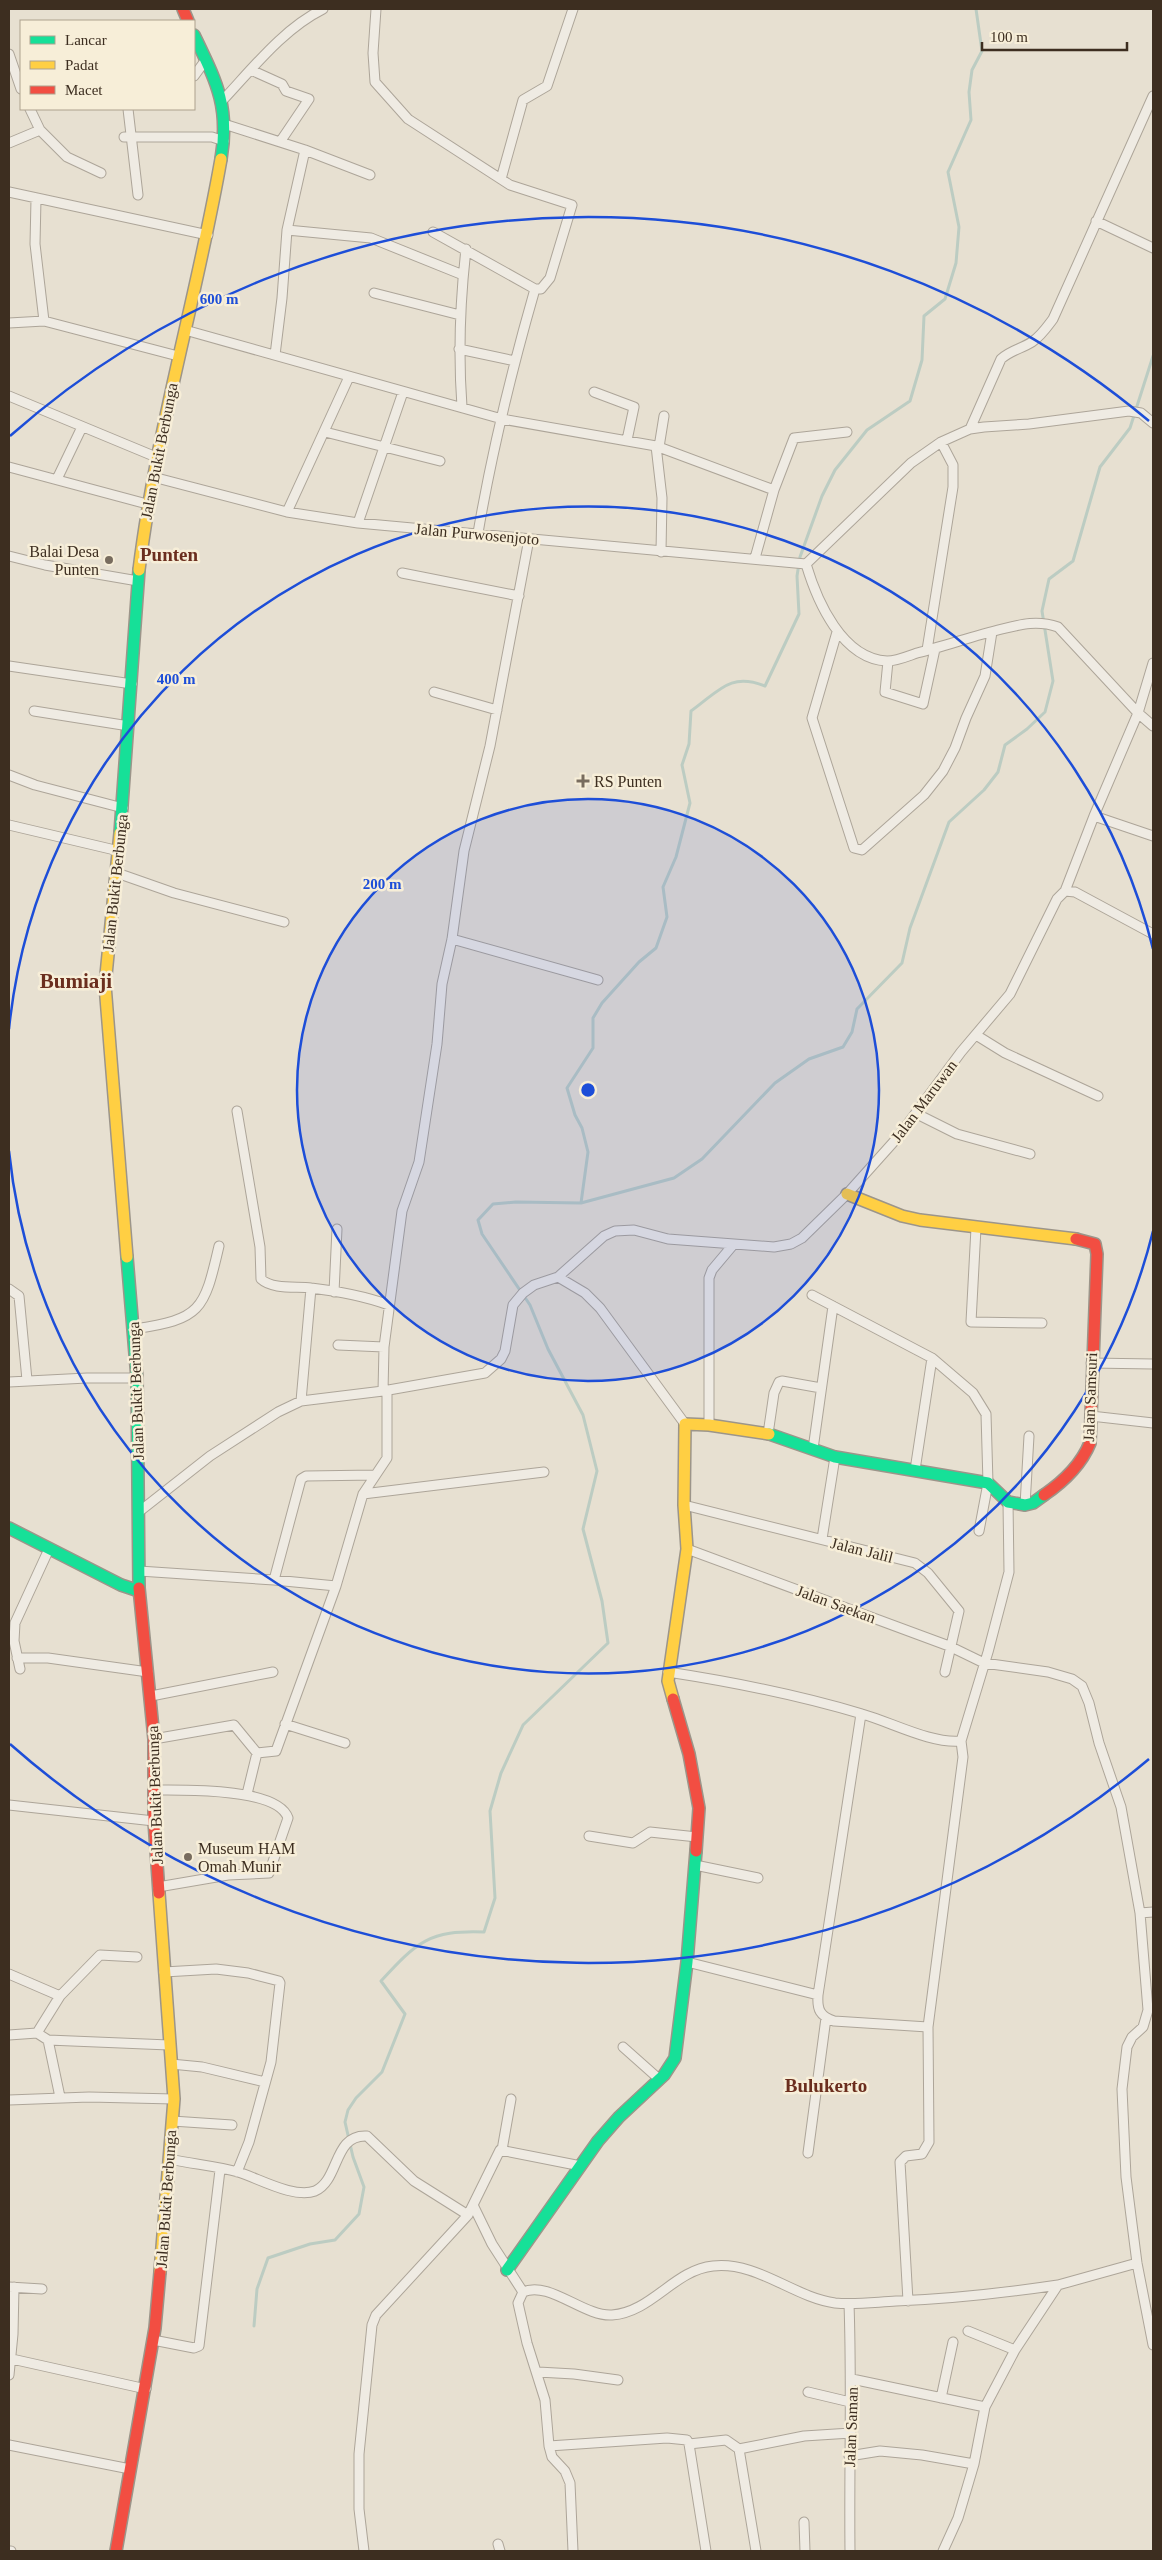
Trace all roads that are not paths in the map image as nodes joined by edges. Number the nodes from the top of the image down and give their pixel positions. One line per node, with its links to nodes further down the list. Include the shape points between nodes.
1 (324, 9): 7 (street, via 289,33)
2 (376, 9): 23 (street, via 373,53 379,88 408,119)
3 (574, 9): 23 (street, via 547,86 523,100)
4 (195, 37): 6 (main road, Jalan Bukit Berbunga)
5 (9, 54): 9 (street)
6 (205, 61): 8 (street); 11 (main road, Jalan Bukit Berbunga, via 219,87)
7 (251, 70): 11 (street); 18 (street, via 309,99)
8 (195, 75)
9 (20, 86)
10 (1153, 96): 27 (street)
11 (222, 101): 14 (main road, Jalan Bukit Berbunga)
12 (30, 110): 15 (street)
13 (128, 110): 16 (street)
14 (224, 124): 17 (main road, Jalan Bukit Berbunga); 18 (street)
15 (40, 130): 19 (street); 21 (street, via 67,157)
16 (128, 137): 17 (street); 25 (street)
17 (218, 139): 30 (main road, Jalan Bukit Berbunga)
18 (280, 142): 20 (street)
19 (9, 143)
20 (305, 150): 22 (street); 28 (street)
21 (101, 173)
22 (370, 175)
23 (501, 179): 34 (street, via 524,191 572,205 550,278 546,285)
24 (9, 192): 26 (street)
25 (138, 195)
26 (36, 199): 30 (street); 37 (street, via 35,244)
27 (1096, 221): 31 (street); 53 (street, via 1053,319 1040,336 1009,351 1001,359)
28 (287, 230): 33 (street, via 371,238); 41 (street)
29 (433, 232): 32 (street)
30 (208, 235): 39 (main road, Jalan Bukit Berbunga)
31 (1153, 248)
32 (466, 249): 33 (street); 34 (street)
33 (463, 275): 36 (street)
34 (535, 289): 43 (street)
35 (374, 292): 36 (street)
36 (460, 315): 40 (street)
37 (44, 322): 38 (street); 42 (street)
38 (9, 323)
39 (186, 330): 41 (street); 42 (main road, Jalan Bukit Berbunga)
40 (459, 349): 43 (street); 48 (street)
41 (275, 355): 44 (street)
42 (178, 356): 60 (main road, Jalan Bukit Berbunga)
43 (515, 361): 50 (street)
44 (349, 377): 45 (street); 54 (street)
45 (403, 392): 48 (street); 59 (street)
46 (594, 392): 56 (street, via 634,407)
47 (9, 396): 52 (street)
48 (462, 407): 50 (street)
49 (664, 416): 58 (street)
50 (502, 419): 56 (street); 69 (street)
51 (1153, 423): 53 (street, via 1141,413 1129,411)
52 (82, 427): 60 (street); 64 (street)
53 (970, 429): 57 (street)
54 (325, 432): 59 (street); 67 (street)
55 (848, 432): 65 (street, via 796,437)
56 (627, 440): 58 (street)
57 (941, 442): 74 (street, via 911,463); 80 (street, via 953,465 953,487)
58 (658, 446): 65 (street); 71 (street, via 662,498)
59 (383, 447): 61 (street); 68 (street)
60 (156, 457): 63 (main road, Jalan Bukit Berbunga)
61 (440, 461)
62 (9, 467): 64 (street)
63 (153, 477): 66 (main road, Jalan Bukit Berbunga); 67 (street, Jalan Purwosenjoto)
64 (57, 479): 66 (street)
65 (774, 490): 73 (street)
66 (147, 504): 76 (main road, Jalan Bukit Berbunga)
67 (287, 512): 68 (street, Jalan Purwosenjoto)
68 (358, 522): 69 (street, Jalan Purwosenjoto)
69 (478, 533): 70 (street, Jalan Purwosenjoto)
70 (529, 539): 71 (street, Jalan Purwosenjoto); 77 (street)
71 (661, 552): 73 (street, Jalan Purwosenjoto)
72 (9, 556): 76 (street)
73 (755, 558): 74 (street, Jalan Purwosenjoto)
74 (804, 564): 78 (street)
75 (402, 573): 77 (street)
76 (138, 581): 84 (main road, Jalan Bukit Berbunga)
77 (519, 596): 86 (street)
78 (837, 632): 79 (street, via 812,718 854,848 858,851 889,828 943,771 985,676); 81 (street, via 873,658)
79 (992, 632): 80 (street); 88 (street, via 1029,623 1045,622 1058,627)
80 (931, 650): 81 (street); 81 (street, via 922,704 885,692)
81 (888, 661)
82 (1153, 663): 88 (street, Jalan Maruwan)
83 (9, 666): 84 (street)
84 (132, 684): 89 (main road, Jalan Bukit Berbunga)
85 (434, 692): 86 (street)
86 (497, 710): 101 (street, via 464,852)
87 (34, 712): 89 (street)
88 (1138, 713): 90 (street); 93 (street, Jalan Maruwan)
89 (129, 726): 92 (main road, Jalan Bukit Berbunga)
90 (1153, 726)
91 (9, 775): 92 (street)
92 (123, 808): 96 (main road, Jalan Bukit Berbunga)
93 (1094, 816): 95 (street); 98 (street, Jalan Maruwan)
94 (9, 825): 96 (street)
95 (1153, 836)
96 (119, 851): 97 (main road, Jalan Bukit Berbunga)
97 (117, 874): 99 (street, via 174,893); 121 (main road, Jalan Bukit Berbunga, via 106,986)
98 (1065, 891): 100 (street, via 1076,892); 103 (street, Jalan Maruwan, via 1010,994)
99 (284, 922)
100 (1153, 934)
101 (452, 939): 102 (street); 118 (street, via 442,984 437,1043 419,1162 402,1211)
102 (598, 980)
103 (976, 1035): 104 (street, via 1005,1053); 106 (street, Jalan Maruwan)
104 (1098, 1096)
105 (237, 1111): 114 (street, via 260,1247 261,1279 270,1284)
106 (917, 1114): 107 (street, via 957,1134); 108 (street, Jalan Maruwan)
107 (1030, 1154)
108 (847, 1194): 109 (main road, Jalan Samsuri, via 902,1216); 111 (street, Jalan Maruwan, via 802,1238 791,1244 774,1247)
109 (976, 1228): 120 (street, via 971,1322); 125 (main road, Jalan Samsuri, via 1080,1239 1095,1244)
110 (337, 1229): 116 (street)
111 (733, 1245): 113 (street, Jalan Maruwan, via 668,1239 623,1230 604,1236); 136 (street, via 712,1270 709,1282)
112 (220, 1246): 121 (street, via 204,1296 191,1314 172,1323)
113 (558, 1277): 131 (street, via 534,1285 516,1299 505,1352 491,1369 480,1376); 135 (street, via 585,1293 600,1308)
114 (311, 1288): 116 (street); 132 (street)
115 (9, 1289): 128 (street, via 20,1296)
116 (334, 1292): 118 (street)
117 (812, 1295): 119 (street)
118 (389, 1305): 123 (street)
119 (833, 1306): 124 (street); 130 (street)
120 (1042, 1323)
121 (134, 1329): 127 (main road, Jalan Bukit Berbunga)
122 (338, 1345): 123 (street)
123 (384, 1348): 131 (street)
124 (932, 1358): 141 (street); 144 (street, via 973,1392 986,1414)
125 (1091, 1363): 126 (street); 133 (main road, Jalan Samsuri)
126 (1153, 1364)
127 (137, 1378): 128 (street); 149 (main road, Jalan Bukit Berbunga)
128 (27, 1380): 129 (street)
129 (9, 1382)
130 (820, 1388): 137 (street, via 782,1380 778,1382); 139 (street)
131 (385, 1391): 132 (street); 143 (street, via 387,1458)
132 (301, 1401): 149 (street, via 210,1456)
133 (1092, 1416): 134 (street); 148 (main road, Jalan Samsuri, via 1090,1443 1084,1458 1057,1486 1033,1503)
134 (1153, 1423)
135 (685, 1424): 136 (main road); 147 (main road)
136 (710, 1425): 137 (main road)
137 (768, 1434): 139 (main road)
138 (1029, 1436): 148 (street)
139 (813, 1449): 140 (main road)
140 (835, 1457): 141 (main road); 152 (street)
141 (915, 1470): 144 (main road)
142 (544, 1472): 145 (street)
143 (375, 1475): 145 (street); 156 (street, via 306,1476 300,1479)
144 (988, 1483): 146 (main road); 151 (street)
145 (363, 1494): 157 (street)
146 (1008, 1502): 148 (main road); 162 (street, via 1009,1572)
147 (684, 1505): 152 (street, Jalan Jalil); 154 (main road)
148 (1024, 1505)
149 (140, 1511): 155 (main road, Jalan Bukit Berbunga)
150 (9, 1528): 153 (main road)
151 (979, 1531)
152 (822, 1540): 160 (street, Jalan Jalil, via 909,1561 921,1567 958,1608 959,1618)
153 (49, 1549): 158 (main road); 159 (street)
154 (687, 1549): 160 (street, Jalan Saekan); 166 (main road)
155 (139, 1571): 156 (street); 158 (main road, Jalan Bukit Berbunga)
156 (274, 1580): 157 (street)
157 (336, 1586): 170 (street)
158 (139, 1591): 164 (main road, Jalan Bukit Berbunga)
159 (13, 1616): 161 (street)
160 (949, 1646): 162 (street, Jalan Saekan); 167 (street, Jalan Jalil)
161 (17, 1658): 163 (street); 164 (street, via 48,1658)
162 (984, 1663): 172 (street); 185 (street, Jalan Saekan, via 1055,1673 1082,1686 1121,1807)
163 (20, 1669)
164 (148, 1672): 168 (main road, Jalan Bukit Berbunga)
165 (273, 1672): 168 (street)
166 (668, 1672): 169 (street, via 724,1680); 180 (main road, via 671,1696 699,1799)
167 (945, 1672)
168 (151, 1696): 171 (main road, Jalan Bukit Berbunga)
169 (862, 1714): 172 (street, via 944,1741); 190 (street)
170 (285, 1724): 173 (street); 174 (street, via 276,1751)
171 (154, 1739): 174 (street, via 234,1725); 175 (main road, Jalan Bukit Berbunga)
172 (961, 1741): 193 (street, via 964,1757)
173 (345, 1743)
174 (256, 1753): 176 (street)
175 (154, 1790): 176 (street); 178 (main road, Jalan Bukit Berbunga)
176 (247, 1794): 183 (street, via 267,1800 288,1815 270,1872 228,1875)
177 (9, 1805): 178 (street)
178 (154, 1821): 183 (main road, Jalan Bukit Berbunga)
179 (589, 1836): 180 (street, via 632,1843 650,1832)
180 (697, 1837): 181 (main road)
181 (695, 1865): 182 (street); 187 (main road)
182 (758, 1878)
183 (158, 1888): 188 (main road, Jalan Bukit Berbunga)
184 (1153, 1912): 185 (street)
185 (1140, 1913): 216 (street, Jalan Saekan, via 1148,2010 1143,2027 1127,2047 1122,2089 1126,2177)
186 (137, 1958): 191 (street, via 102,1954)
187 (687, 1962): 190 (street); 200 (main road, via 674,2058 669,2071)
188 (164, 1972): 197 (main road, Jalan Bukit Berbunga); 201 (street, via 216,1970 248,1973 280,1982)
189 (9, 1974): 191 (street)
190 (818, 1995): 192 (street, via 819,2011)
191 (60, 1996): 194 (street)
192 (826, 2018): 193 (street, via 882,2025); 209 (street)
193 (928, 2026): 222 (street, via 929,2142 922,2154 904,2157 900,2162)
194 (38, 2033): 195 (street); 196 (street)
195 (9, 2035)
196 (48, 2040): 197 (street); 202 (street)
197 (169, 2045): 199 (main road, Jalan Bukit Berbunga)
198 (623, 2047): 200 (street)
199 (171, 2064): 201 (street, via 202,2067); 203 (main road, Jalan Bukit Berbunga)
200 (659, 2079): 211 (main road, via 611,2125)
201 (266, 2082): 213 (street)
202 (60, 2097): 203 (street); 205 (street)
203 (174, 2099): 206 (main road, Jalan Bukit Berbunga)
204 (511, 2099): 208 (street)
205 (9, 2100)
206 (172, 2121): 207 (street); 210 (main road, Jalan Bukit Berbunga)
207 (232, 2125)
208 (502, 2150): 211 (street); 214 (street)
209 (808, 2153)
210 (170, 2159): 212 (street); 226 (main road, Jalan Bukit Berbunga)
211 (581, 2166): 217 (main road)
212 (220, 2170): 213 (street); 226 (street, via 199,2346 194,2348)
213 (237, 2172): 215 (street, via 288,2189 314,2191 323,2184 349,2142 362,2136 372,2138 414,2182)
214 (473, 2205): 215 (street); 217 (street)
215 (468, 2215): 250 (street, via 382,2308 372,2324 359,2454 359,2509)
216 (1137, 2263): 218 (street); 228 (street, Jalan Saekan)
217 (507, 2270): 221 (street)
218 (1058, 2285): 222 (street, via 992,2295); 229 (street)
219 (11, 2287): 220 (street); 225 (street)
220 (42, 2290)
221 (524, 2292): 223 (street, via 536,2289 594,2313 611,2315 636,2309 691,2272 729,2265 782,2282 822,2300); 231 (street, via 518,2303)
222 (908, 2301): 223 (street)
223 (849, 2304): 233 (street, Jalan Saman)
224 (968, 2331): 229 (street)
225 (11, 2334): 230 (street)
226 (153, 2340): 235 (main road, Jalan Bukit Berbunga)
227 (954, 2342): 237 (street)
228 (1153, 2345)
229 (1015, 2350): 239 (street)
230 (12, 2358): 232 (street); 235 (street)
231 (538, 2372): 234 (street); 243 (street, via 545,2400)
232 (9, 2374)
233 (852, 2379): 237 (street); 238 (street, Jalan Saman)
234 (618, 2380)
235 (146, 2389): 247 (main road, Jalan Bukit Berbunga)
236 (808, 2392): 238 (street)
237 (941, 2398): 239 (street)
238 (850, 2402): 240 (street, Jalan Saman)
239 (985, 2408): 246 (street)
240 (851, 2433): 244 (street, via 804,2436); 245 (street, Jalan Saman)
241 (689, 2444): 243 (street, via 680,2438); 244 (street, via 726,2440); 252 (street)
242 (9, 2445): 247 (street)
243 (549, 2446): 251 (street, via 552,2457 565,2471 570,2483)
244 (739, 2449): 253 (street)
245 (849, 2456): 246 (street, via 880,2452); 255 (street, Jalan Saman)
246 (974, 2464): 256 (street, via 958,2518)
247 (130, 2469): 249 (main road, Jalan Bukit Berbunga)
248 (804, 2522): 254 (street)
249 (116, 2551)
250 (364, 2551)
251 (573, 2551)
252 (706, 2551)
253 (756, 2551)
254 (805, 2551)
255 (850, 2551)
256 (943, 2551)

